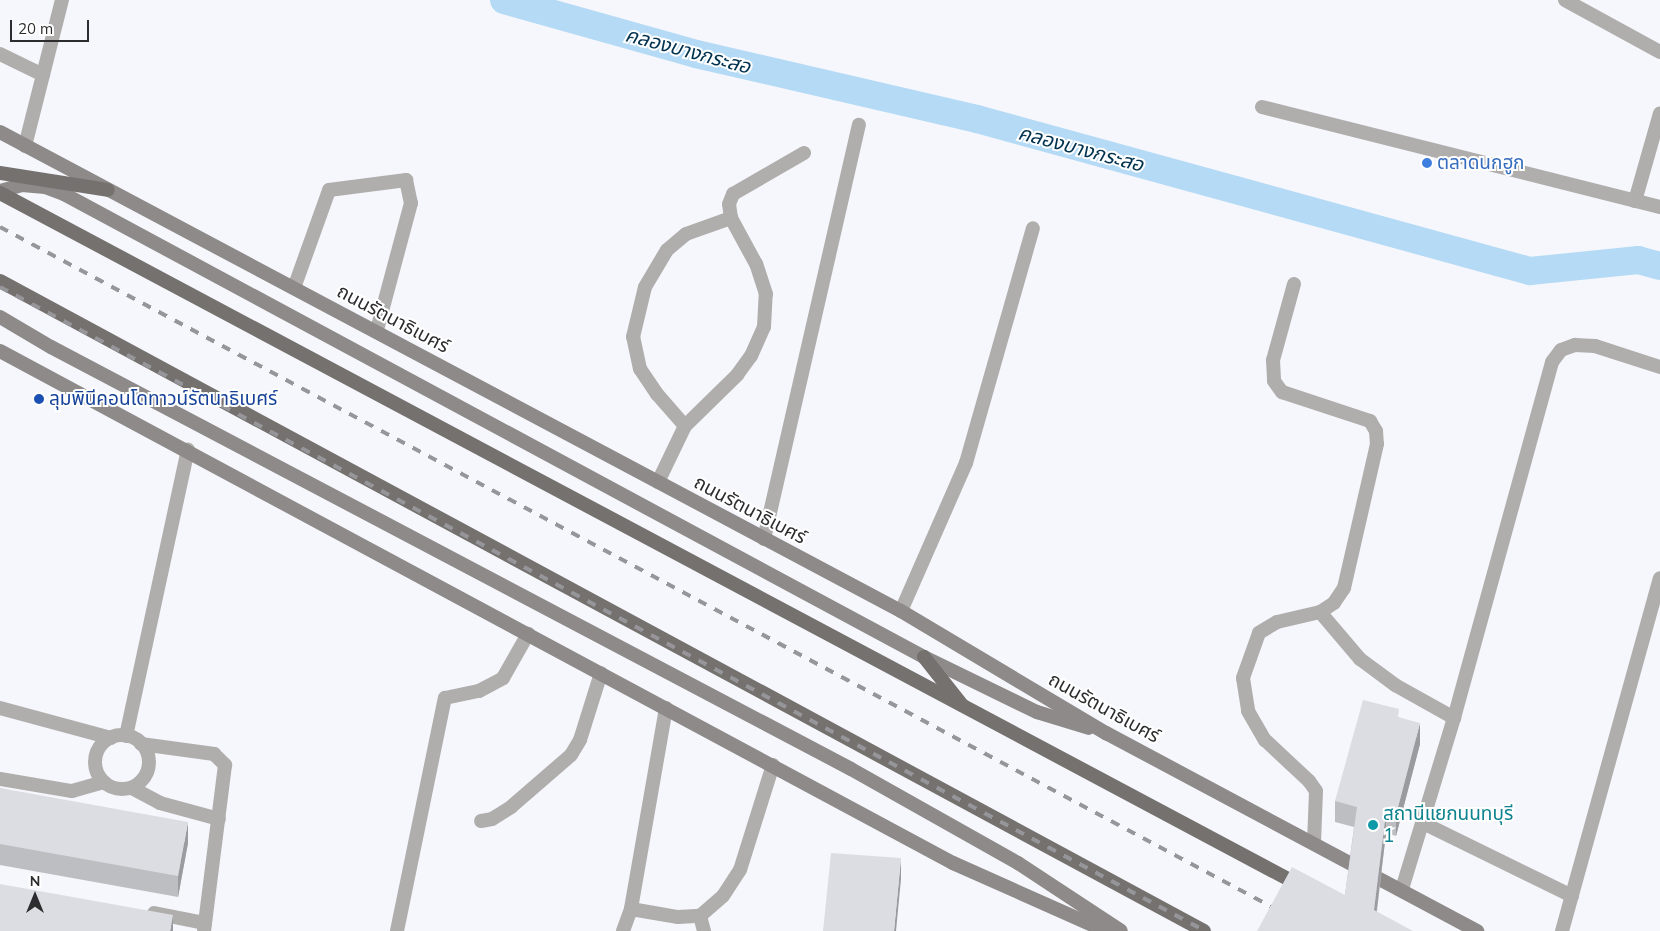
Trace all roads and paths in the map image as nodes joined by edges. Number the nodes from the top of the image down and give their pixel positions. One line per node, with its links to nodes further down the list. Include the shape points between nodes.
1 (62, 0): 5 (street)
2 (1565, 0): 3 (street)
3 (1660, 52)
4 (0, 54): 5 (street)
5 (43, 75): 10 (street)
6 (1262, 107): 15 (street)
7 (1660, 113): 15 (street)
8 (859, 125): 31 (street)
9 (0, 132): 10 (main road, ถนนรัตนาธิเบศร์)
10 (25, 146): 13 (main road, ถนนรัตนาธิเบศร์)
11 (804, 153): 17 (street, via 733,194 729,204)
12 (0, 172): 13 (main road)
13 (108, 190): 21 (main road, ถนนรัตนาธิเบศร์)
14 (0, 192): 36 (main road, via 22,185 46,186 64,194); 40 (main road)
15 (1635, 201): 16 (street)
16 (1660, 207)
17 (731, 218): 28 (street, via 756,264 766,294 764,327 751,356 737,376); 28 (street, via 686,234 667,250 645,287 633,336 640,369)
18 (1033, 228): 33 (street, via 966,463)
19 (0, 281): 23 (main road)
20 (1294, 284): 34 (street, via 1273,360 1274,381 1282,392 1370,421 1378,444 1344,588 1334,603)
21 (294, 288): 25 (main road, ถนนรัตนาธิเบศร์); 25 (street, via 329,190 406,180 411,202)
22 (0, 290): 23 (main road)
23 (23, 293): 66 (main road)
24 (0, 317): 65 (main road, via 50,347 851,768 1018,863)
25 (377, 330): 30 (main road, ถนนรัตนาธิเบศร์)
26 (0, 351): 29 (main road)
27 (1660, 367): 41 (street, via 1589,346 1575,345 1561,350 1552,362)
28 (685, 426): 30 (street)
29 (188, 450): 35 (main road); 43 (street)
30 (658, 482): 31 (main road, ถนนรัตนาธิเบศร์)
31 (764, 539): 33 (main road, ถนนรัตนาธิเบศร์)
32 (1660, 578): 56 (street)
33 (900, 611): 42 (main road, ถนนรัตนาธิเบศร์)
34 (1320, 612): 41 (street, via 1360,659 1395,685); 53 (street, via 1277,622 1259,633 1243,678 1248,712 1265,740 1310,781 1316,791)
35 (528, 634): 37 (main road); 61 (street, via 503,678 479,691 445,698)
36 (919, 654): 40 (main road); 42 (main road, via 1037,712)
37 (601, 672): 39 (main road); 51 (street, via 580,740 571,755 511,807 492,819)
38 (0, 708): 44 (street)
39 (666, 708): 46 (main road); 57 (street)
40 (966, 710): 55 (main road)
41 (1454, 718): 52 (street)
42 (1106, 733): 53 (main road, ถนนรัตนาธิเบศร์)
43 (126, 736): 44 (street); 45 (street)
44 (111, 738): 48 (street, via 98,750 96,758 96,767)
45 (141, 744): 49 (street, via 149,760 148,768 140,783); 50 (street, via 214,754 221,759 225,773)
46 (772, 766): 59 (street, via 740,870 723,896); 64 (main road, via 953,863)
47 (0, 779): 48 (street, via 72,791)
48 (104, 782): 49 (street, via 113,788)
49 (132, 788): 50 (street, via 160,803)
50 (220, 819): 60 (street)
51 (481, 821)
52 (1423, 823): 54 (street); 56 (street)
53 (1314, 842): 54 (main road, ถนนรัตนาธิเบศร์)
54 (1402, 889): 67 (main road, ถนนรัตนาธิเบศร์)
55 (1318, 895)
56 (1572, 896): 68 (street)
57 (631, 909): 59 (street, via 678,917); 62 (street)
58 (137, 910): 60 (street)
59 (700, 916): 63 (street)
60 (204, 927)
61 (397, 931)
62 (623, 931)
63 (704, 931)
64 (1106, 931)
65 (1121, 931)
66 (1204, 931)
67 (1477, 931)
68 (1562, 931)

